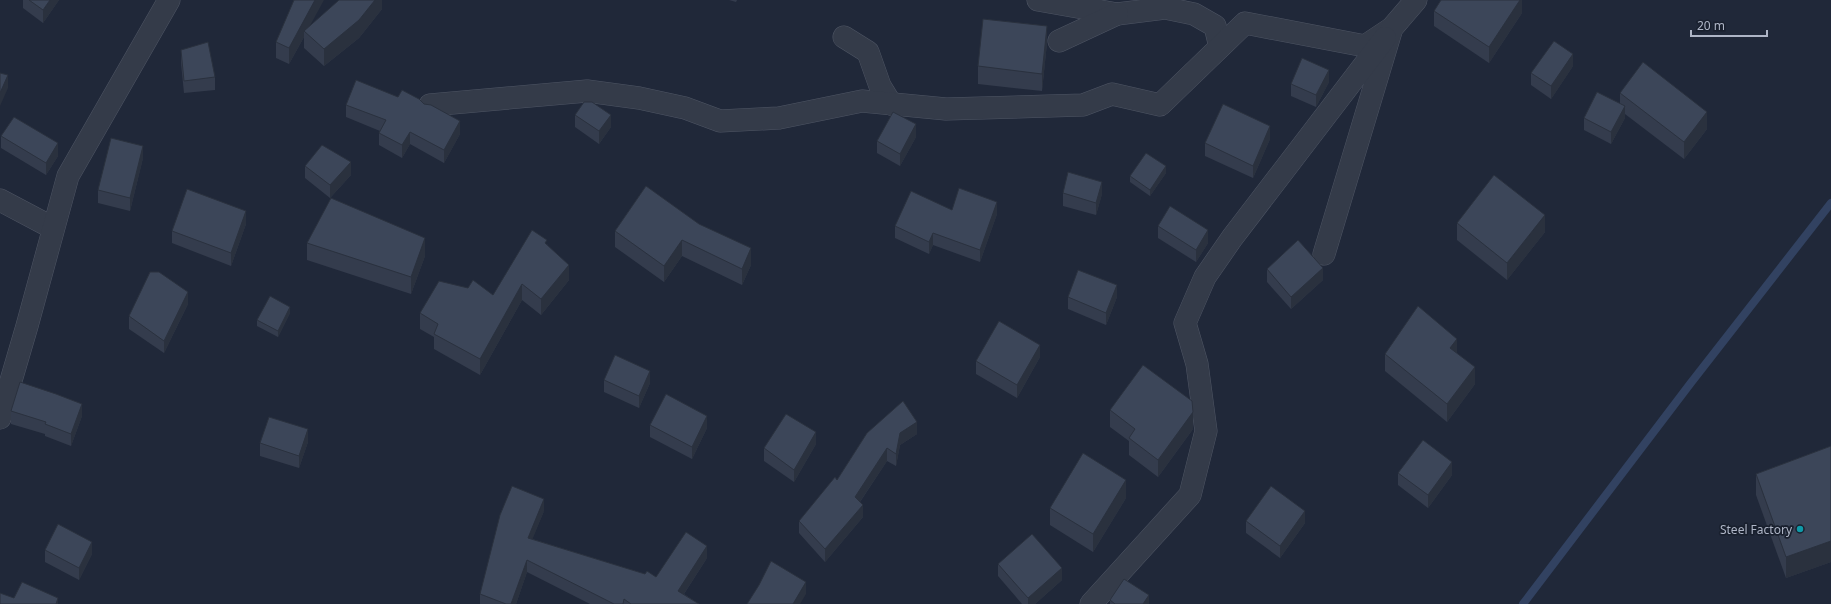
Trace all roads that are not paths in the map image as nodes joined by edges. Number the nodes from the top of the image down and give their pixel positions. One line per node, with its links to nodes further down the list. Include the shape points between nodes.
1 (169, 0): 12 (street, via 68,176)
2 (1038, 0): 4 (street)
3 (1416, 0): 5 (street)
4 (1117, 14): 7 (street); 8 (street, via 1165,8 1194,14 1215,26)
5 (1392, 28): 8 (street, via 1365,46 1245,23); 13 (street); 15 (street, via 1205,277 1185,323 1197,364 1206,431 1190,495)
6 (844, 37): 9 (street, via 868,52 880,86)
7 (1058, 41)
8 (1220, 47): 9 (street, via 1160,105 1112,94 1083,105 946,109)
9 (891, 104): 10 (street, via 862,101 779,118 720,121 639,98 587,91)
10 (430, 105)
11 (0, 200): 12 (street)
12 (53, 228): 14 (street)
13 (1324, 254)
14 (0, 418)
15 (1091, 604)

